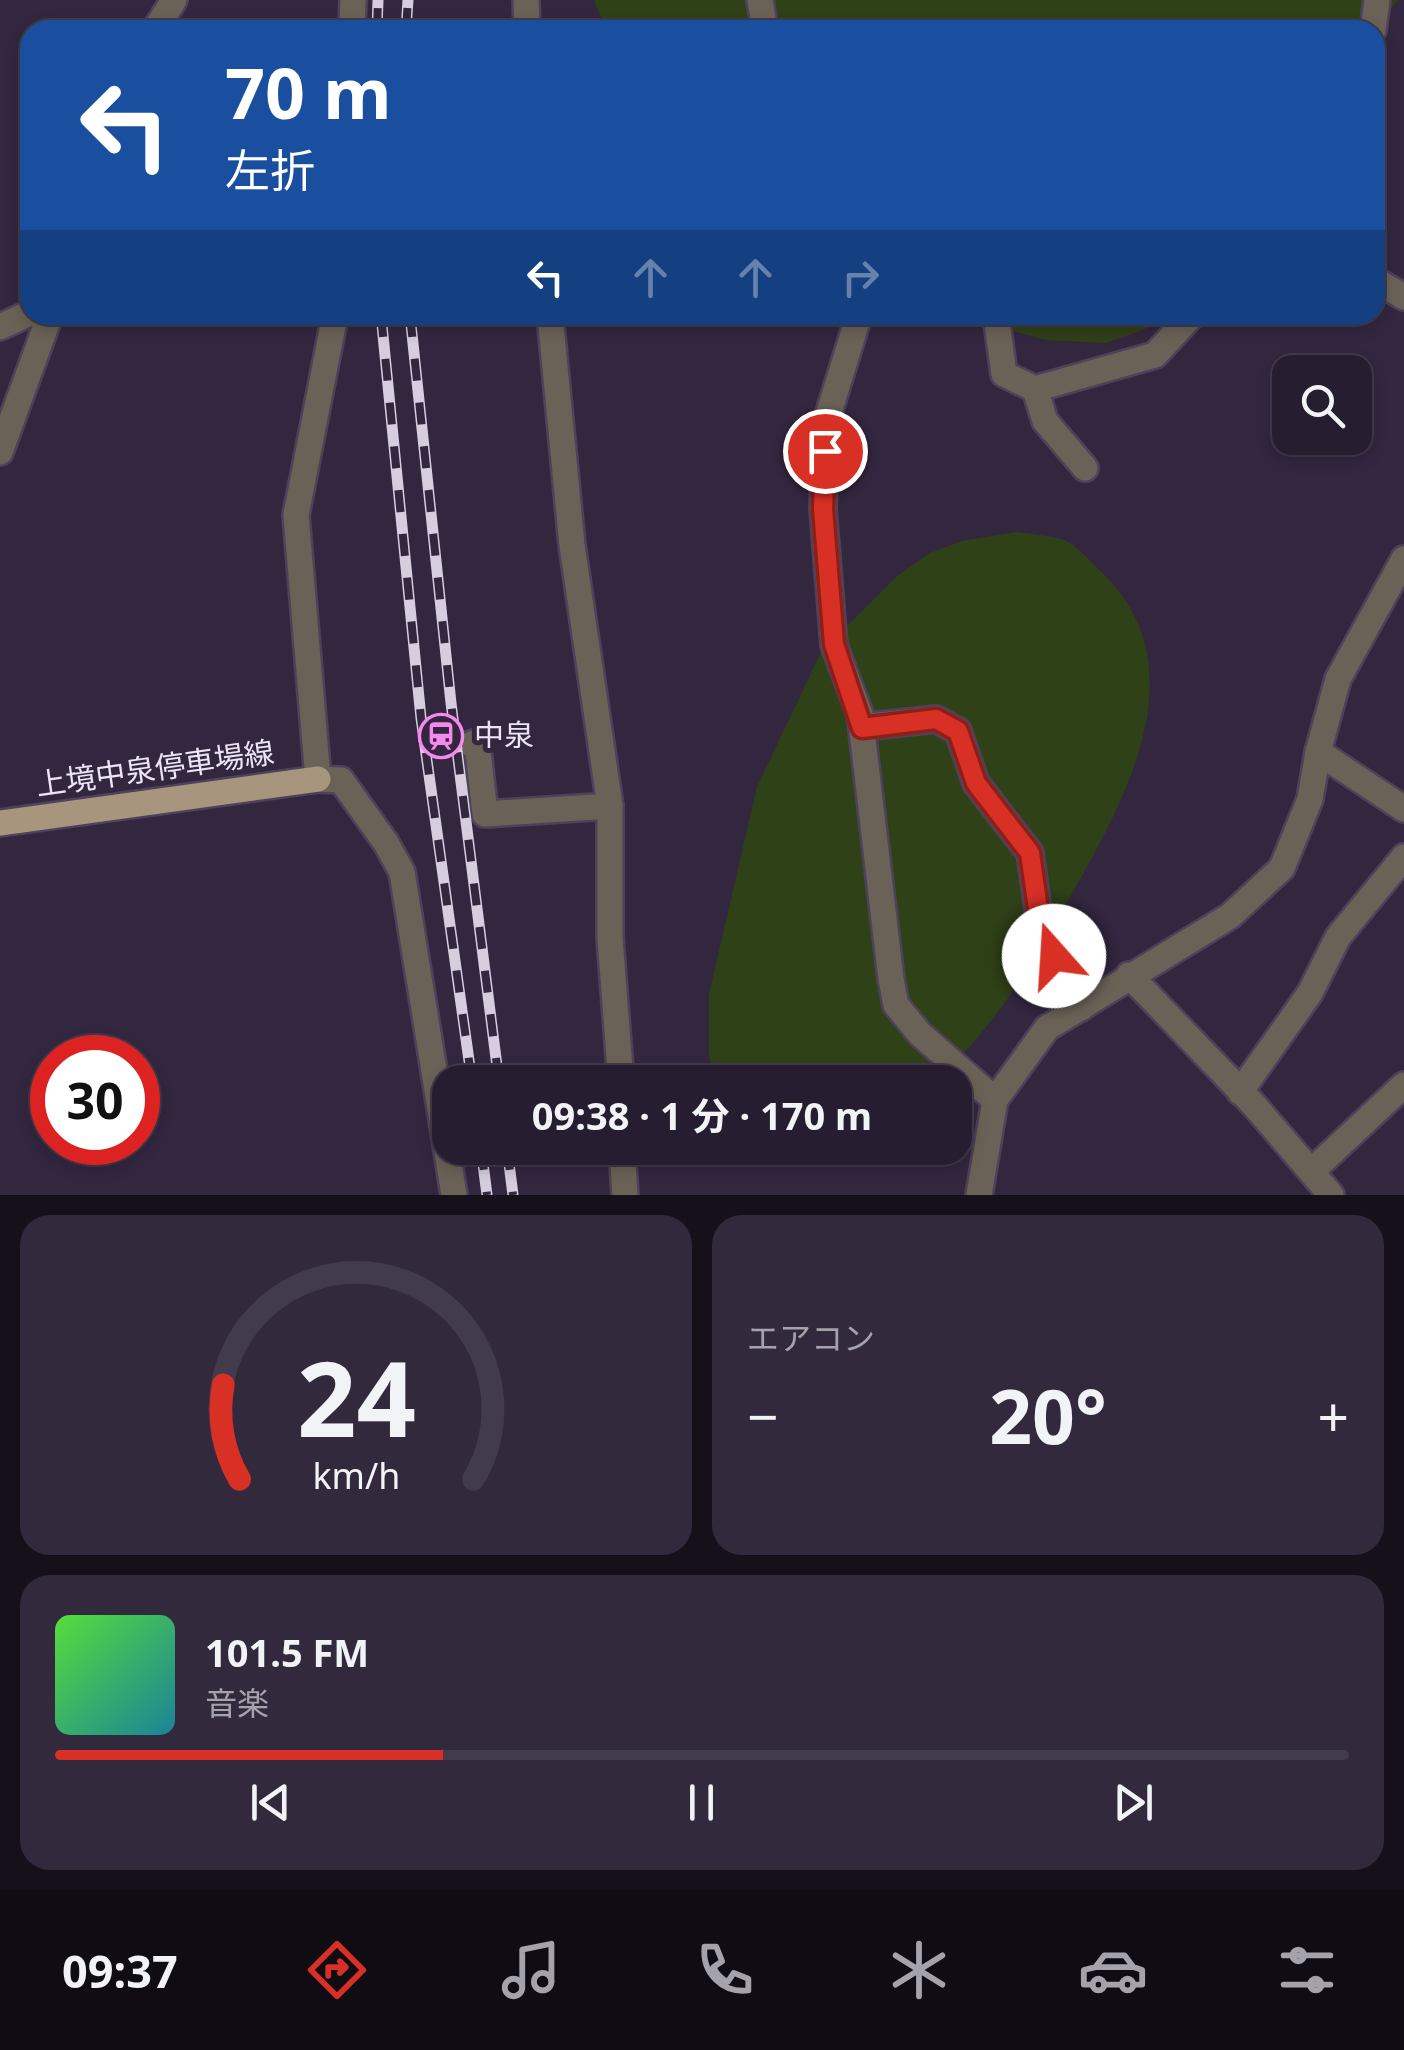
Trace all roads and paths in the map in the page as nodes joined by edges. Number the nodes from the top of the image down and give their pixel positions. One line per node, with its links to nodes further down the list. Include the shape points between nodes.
1 (46, 325): 8 (street)
2 (333, 325): 14 (street, via 296,514)
3 (551, 325): 15 (street, via 572,546)
4 (856, 325): 11 (street, via 826,422 823,509 834,644)
5 (997, 325): 7 (street, via 1004,374)
6 (1183, 325): 7 (street, via 1155,355)
7 (1035, 389): 9 (street, via 1045,421)
8 (0, 452)
9 (1084, 468)
10 (1404, 558): 13 (street, via 1338,679)
11 (862, 728): 20 (street, via 936,719 958,731 976,783 1030,853 1041,930); 24 (street, via 896,1005)
12 (471, 744): 15 (street, via 477,742 485,814)
13 (1318, 752): 16 (street); 19 (street, via 1310,799 1282,868 1230,916)
14 (318, 780): 17 (main road, 上境中泉停車場線); 27 (street, via 341,780 402,872)
15 (610, 806): 21 (street)
16 (1404, 808)
17 (0, 823)
18 (1404, 858): 23 (street, via 1338,937 1310,993)
19 (1129, 975): 20 (street); 23 (street)
20 (1080, 1008): 24 (street, via 1046,1028)
21 (620, 1065)
22 (1404, 1085): 26 (street)
23 (1240, 1092): 26 (street)
24 (995, 1100): 29 (street)
25 (623, 1165): 28 (street)
26 (1314, 1170): 30 (street)
27 (454, 1195)
28 (625, 1195)
29 (979, 1195)
30 (1331, 1195)

